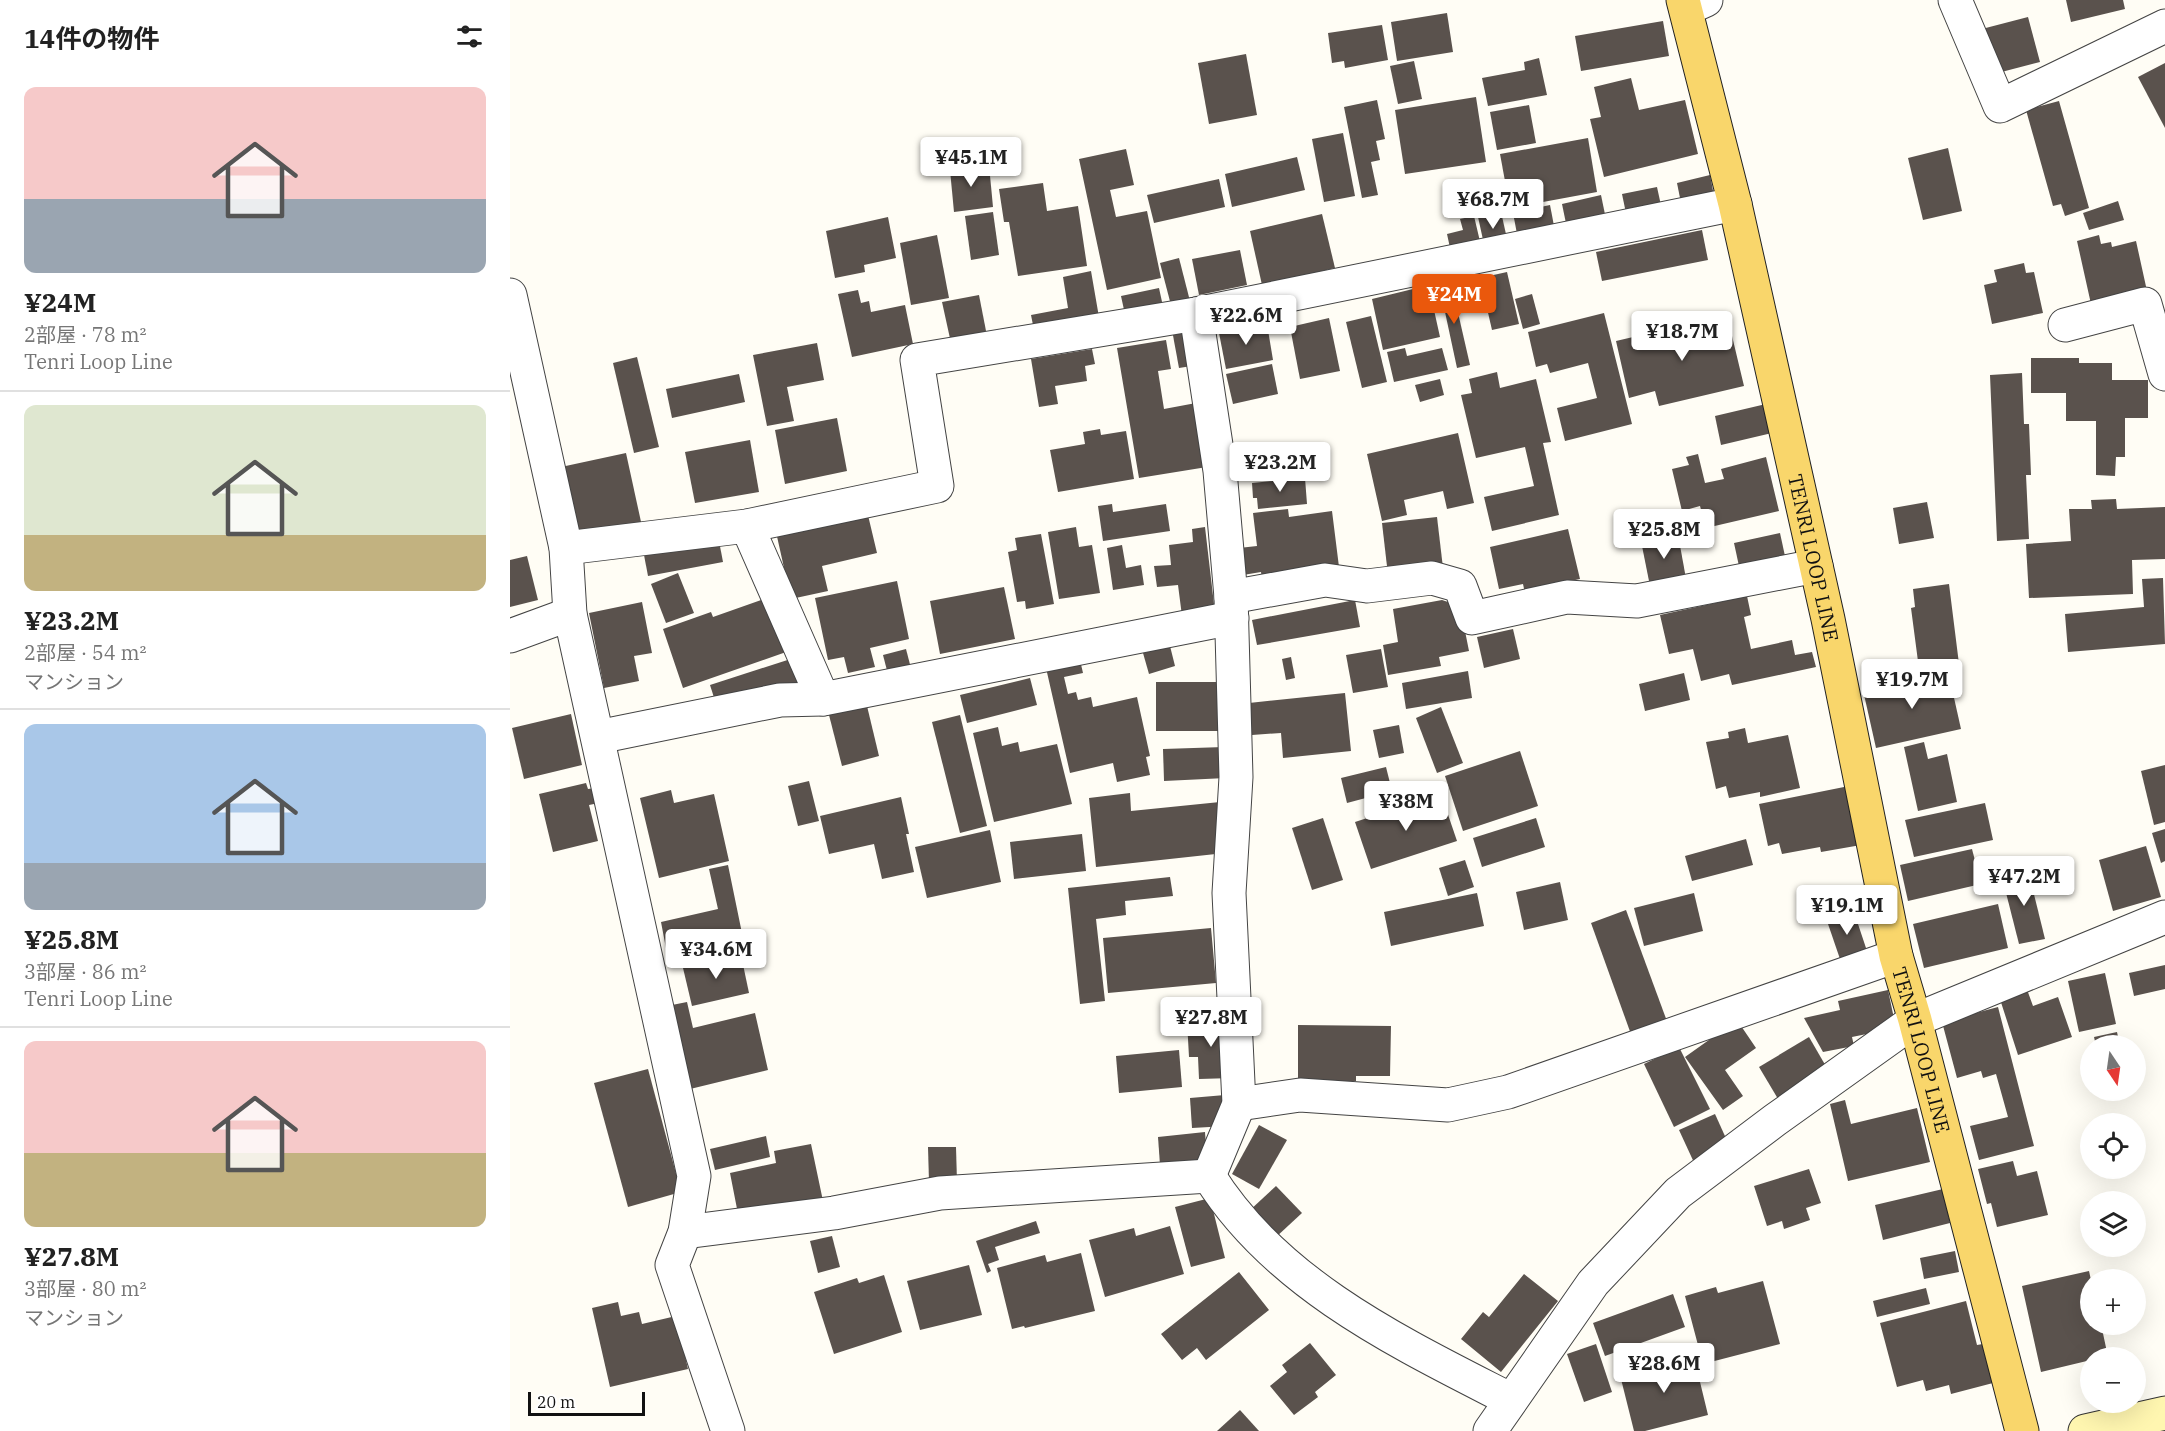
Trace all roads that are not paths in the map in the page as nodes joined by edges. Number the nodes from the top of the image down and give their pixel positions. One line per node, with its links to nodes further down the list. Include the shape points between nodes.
1 (1955, 0): 3 (street, via 2000,106)
2 (1692, 3): 4 (main road, TENRI LOOP LINE)
3 (2165, 26)
4 (1735, 204): 6 (street); 11 (main road, TENRI LOOP LINE)
5 (510, 295): 10 (street)
6 (1196, 314): 9 (street, via 917,360 937,486); 12 (street, via 1220,471)
7 (2065, 325): 8 (street, via 2145,304)
8 (2165, 374)
9 (747, 526): 10 (street); 15 (street)
10 (566, 548): 13 (street)
11 (1816, 566): 12 (street, via 1637,601 1567,597 1472,618 1460,586 1432,578 1367,586 1325,580); 18 (main road, TENRI LOOP LINE)
12 (1232, 608): 15 (street); 20 (street, via 1236,777 1229,893)
13 (570, 614): 14 (street); 16 (street)
14 (510, 636)
15 (823, 699): 16 (street, via 780,700)
16 (598, 737): 22 (street, via 694,1176)
17 (2165, 917): 19 (street)
18 (1896, 956): 19 (main road, TENRI LOOP LINE); 20 (street, via 1508,1092 1448,1105 1300,1095)
19 (1915, 1020): 23 (street, via 1678,1193 1593,1283); 27 (main road, TENRI LOOP LINE)
20 (1239, 1104): 21 (street)
21 (1209, 1176): 22 (street, via 940,1193 834,1213); 23 (street, via 1224,1200 1264,1245 1316,1288 1397,1341)
22 (685, 1232): 25 (street, via 672,1265)
23 (1511, 1400): 26 (street)
24 (2165, 1413): 28 (street)
25 (728, 1431)
26 (1490, 1431)
27 (2022, 1431)
28 (2085, 1431)

